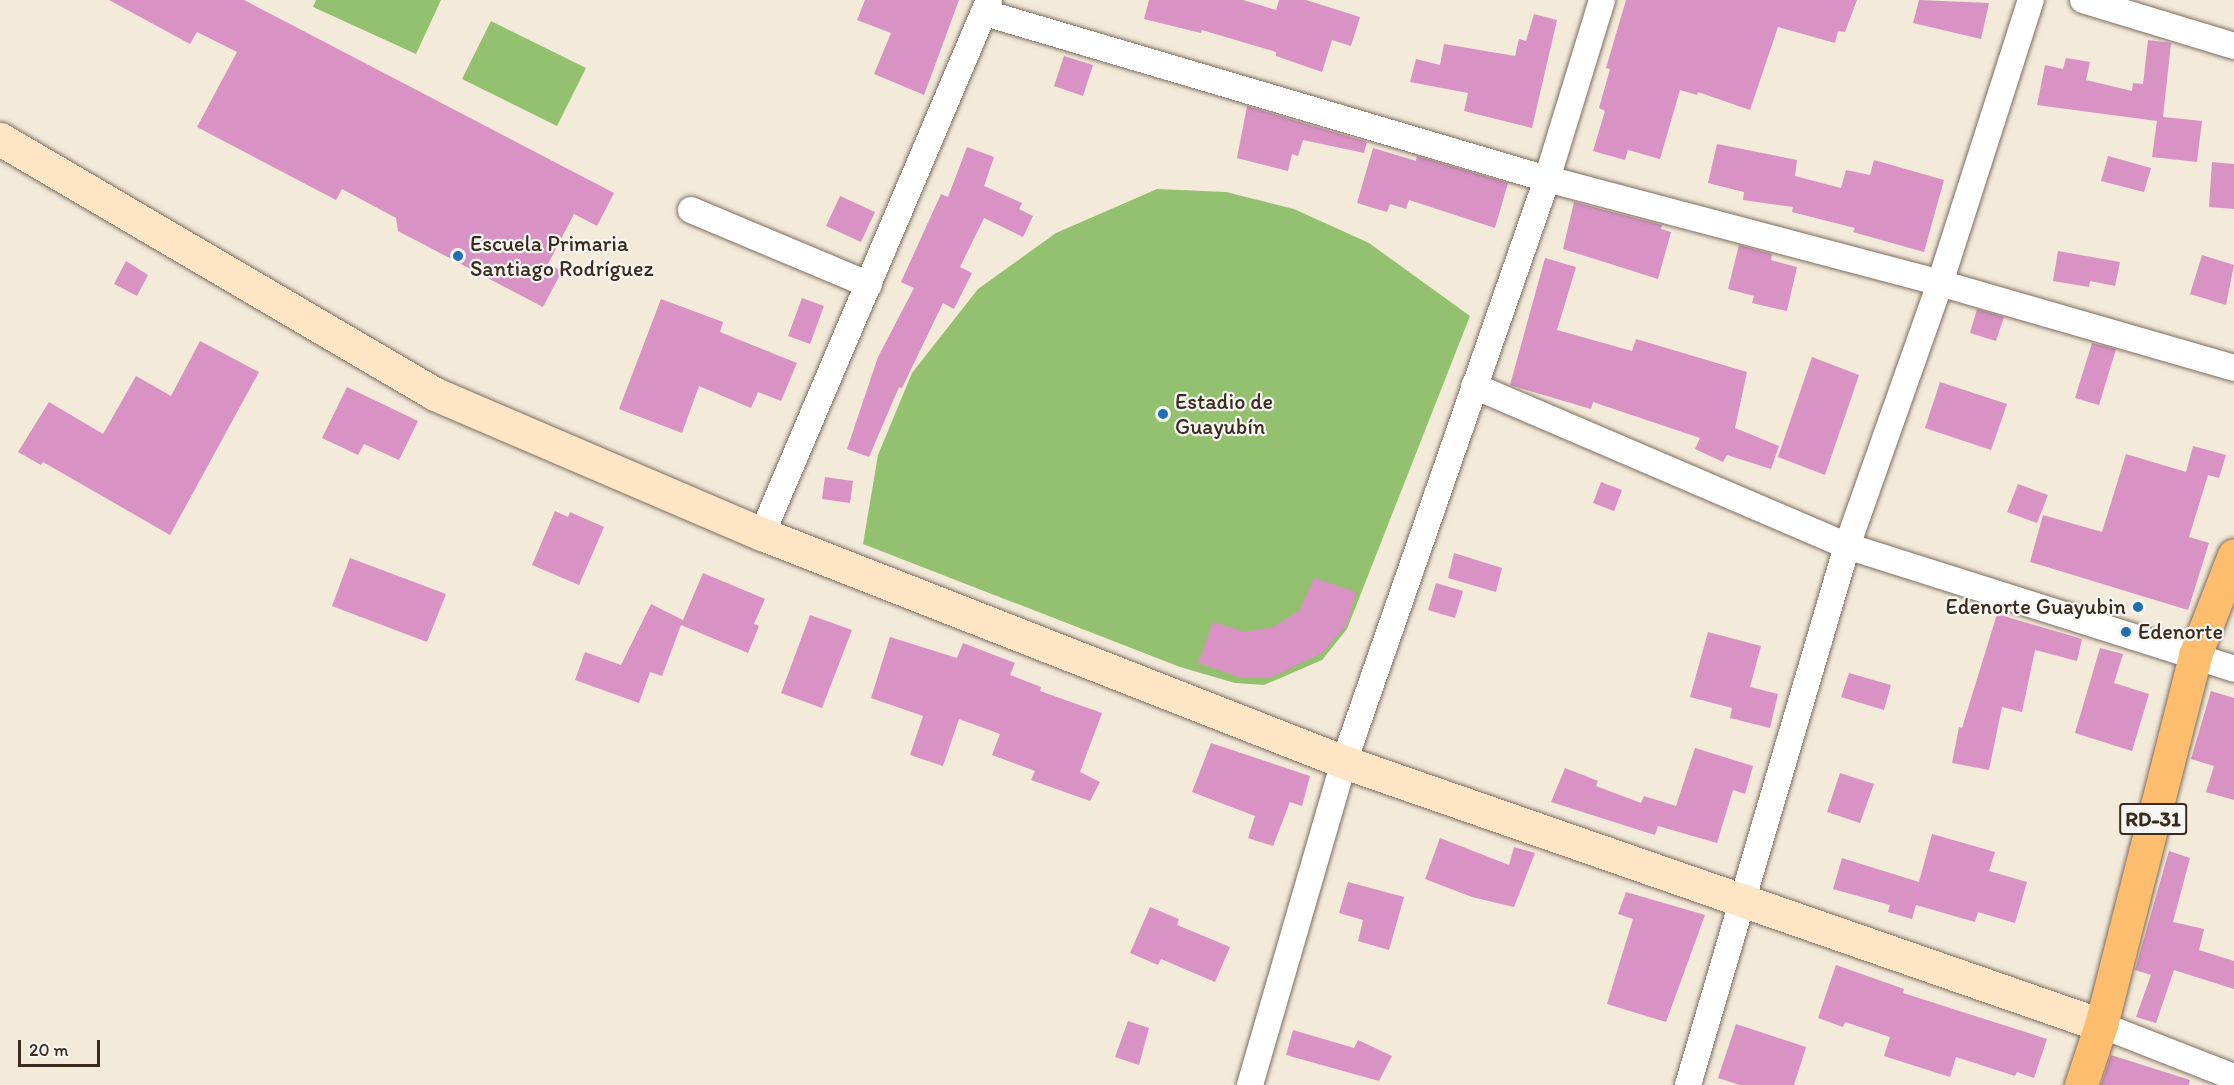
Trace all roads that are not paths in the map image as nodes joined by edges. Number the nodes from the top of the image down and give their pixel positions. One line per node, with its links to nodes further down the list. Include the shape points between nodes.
1 (1602, 0): 7 (street)
2 (2031, 0): 9 (street)
3 (2083, 0): 5 (street)
4 (987, 7): 7 (street); 10 (street)
5 (2234, 46)
6 (0, 139): 13 (street, via 435,394)
7 (1547, 179): 9 (street); 12 (street)
8 (691, 210): 10 (street)
9 (1940, 283): 11 (street); 14 (street)
10 (869, 285): 13 (street)
11 (2234, 368)
12 (1474, 386): 14 (street); 18 (street)
13 (762, 534): 18 (street)
14 (1847, 546): 16 (street); 19 (street)
15 (2234, 555): 16 (main road, RD-31)
16 (2195, 655): 17 (street); 20 (main road, RD-31)
17 (2234, 669)
18 (1344, 762): 19 (street); 22 (street)
19 (1741, 901): 20 (street); 23 (street)
20 (2101, 1025): 21 (street); 24 (main road, RD-31)
21 (2234, 1077)
22 (1250, 1085)
23 (1688, 1085)
24 (2081, 1085)

